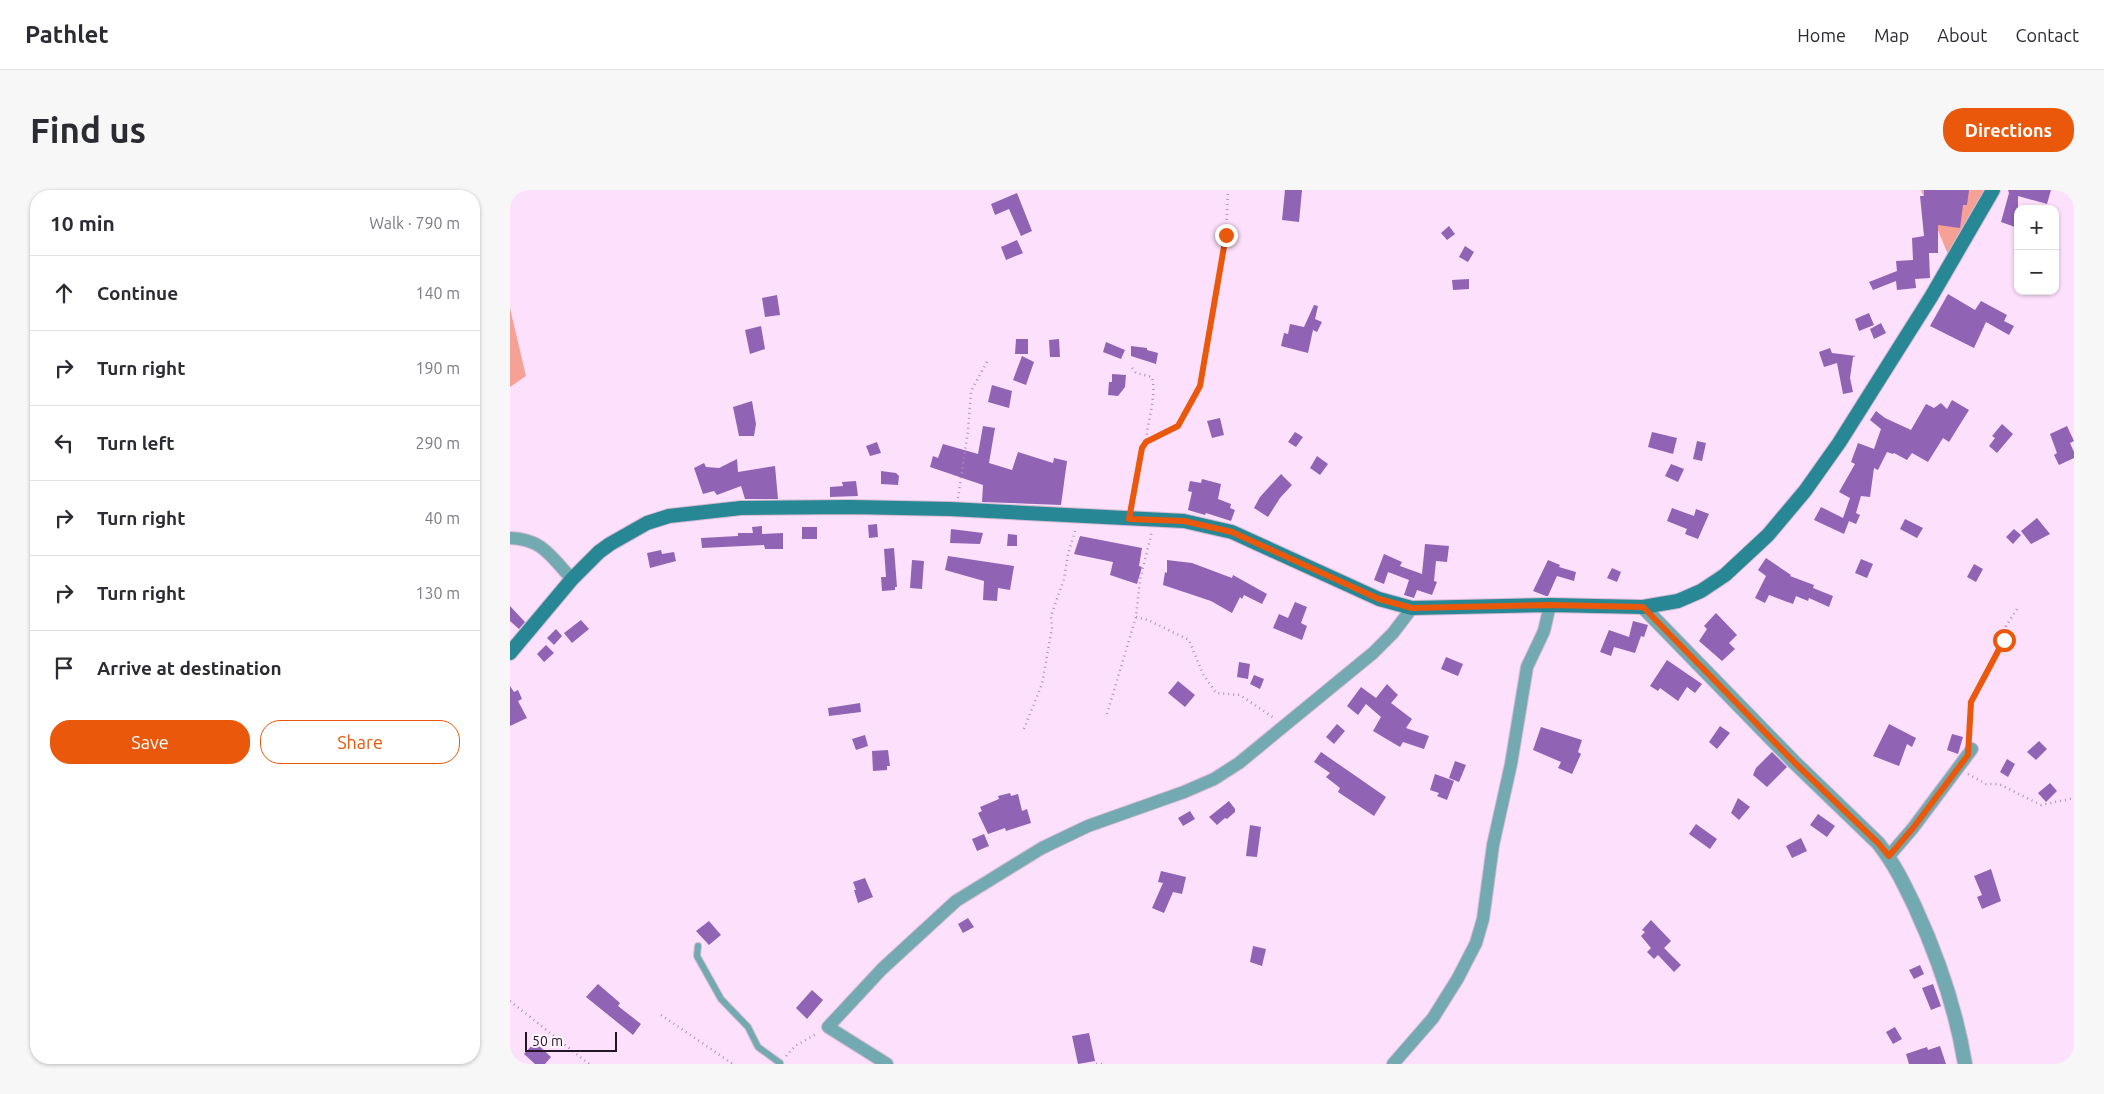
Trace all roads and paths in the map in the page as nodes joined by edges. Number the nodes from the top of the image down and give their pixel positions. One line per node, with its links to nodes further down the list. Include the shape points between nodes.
1 (1228, 190): 5 (path, via 1226,235 1200,386 1178,426)
2 (1993, 190): 14 (main road, via 1839,443 1805,491 1768,535 1725,575 1701,591 1678,600)
3 (988, 360): 6 (path, via 972,391 963,471 957,499)
4 (1132, 368): 5 (path, via 1136,373 1152,377 1154,385)
5 (1146, 442): 8 (path, via 1142,448)
6 (950, 509): 7 (main road); 11 (main road, via 741,508 669,516 647,523 610,544)
7 (1079, 516): 8 (main road); 20 (path, via 1064,579 1051,616 1052,628 1042,684)
8 (1129, 519): 9 (main road)
9 (1155, 520): 15 (main road, via 1184,521 1232,532 1379,599); 16 (path, via 1140,580)
10 (510, 538): 11 (street, via 528,539 538,544)
11 (572, 579): 17 (main road)
12 (1550, 605): 14 (main road); 15 (main road); 35 (street, via 1544,631 1527,667 1493,846 1483,919 1476,943 1433,1018)
13 (2019, 606): 21 (path, via 2006,626 2004,640 1971,702)
14 (1643, 607): 24 (street)
15 (1412, 608): 19 (street, via 1394,633 1373,653)
16 (1136, 617): 18 (path); 19 (path, via 1189,640 1203,674 1216,693 1240,695)
17 (510, 653)
18 (1107, 714)
19 (1284, 725): 28 (street, via 1239,763 1214,779 1088,826 1042,848 956,902 882,969)
20 (1024, 729)
21 (1970, 752): 22 (street)
22 (1958, 769): 23 (path, via 1986,784 1999,784 2041,805); 24 (street)
23 (2074, 798)
24 (1889, 856): 36 (street, via 1932,945 1952,1003)
25 (698, 946): 29 (lane, via 696,956 721,998 748,1027 758,1047)
26 (510, 1001): 30 (path)
27 (661, 1014): 31 (path)
28 (828, 1027): 29 (path, via 795,1046); 32 (street)
29 (780, 1062)
30 (589, 1064)
31 (733, 1064)
32 (888, 1064)
33 (1096, 1064): 34 (path)
34 (1103, 1064)
35 (1393, 1064)
36 (1965, 1064)

